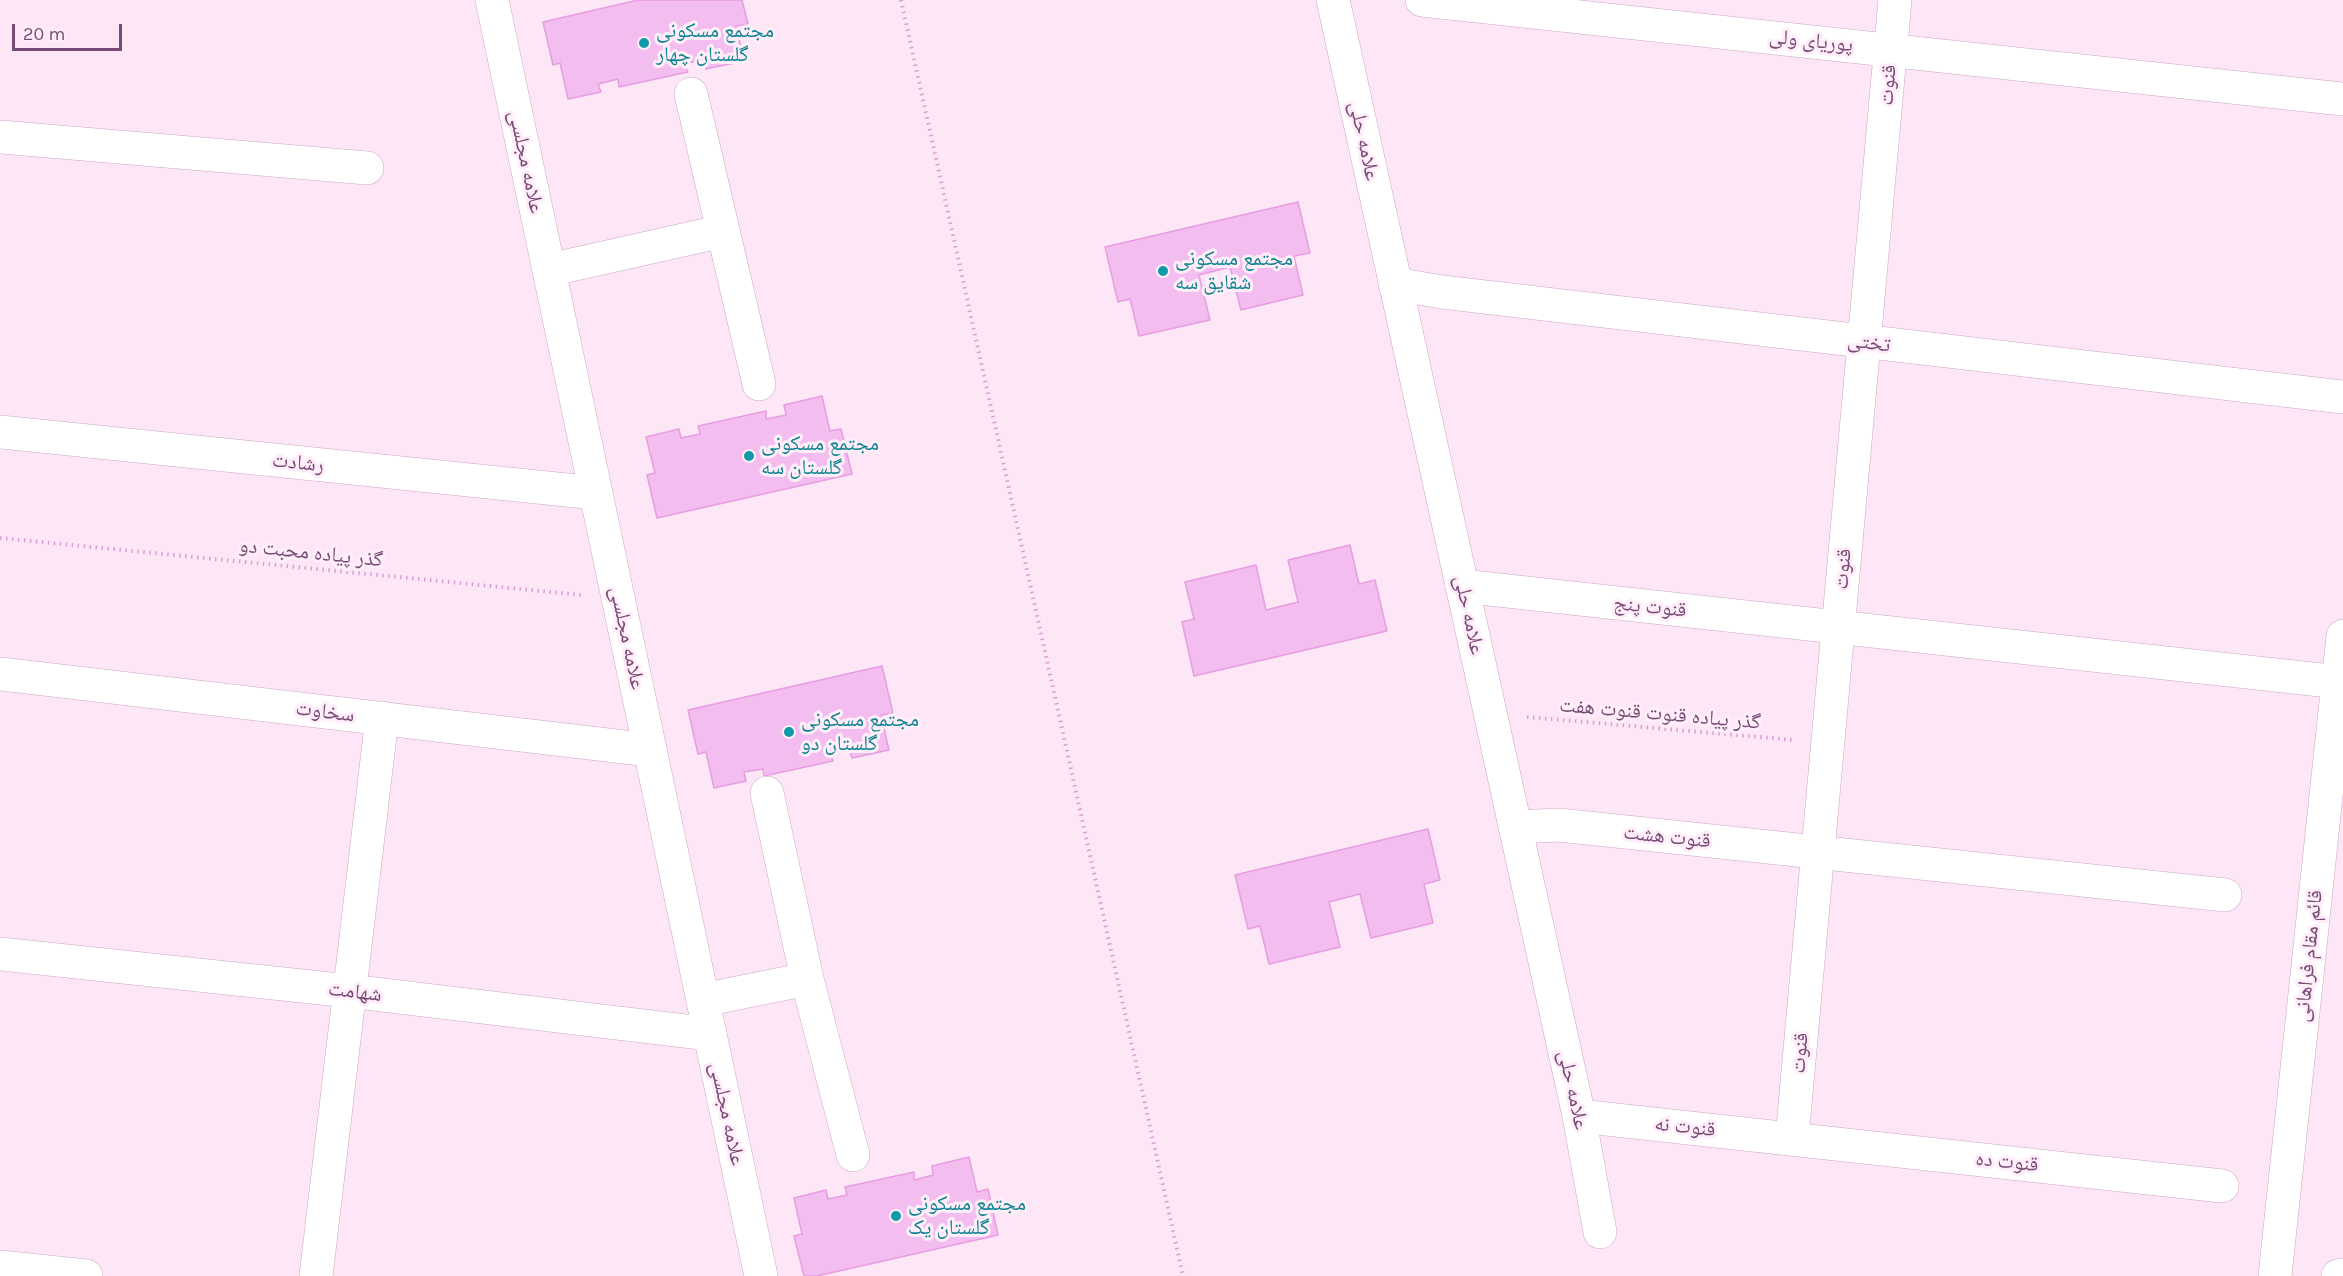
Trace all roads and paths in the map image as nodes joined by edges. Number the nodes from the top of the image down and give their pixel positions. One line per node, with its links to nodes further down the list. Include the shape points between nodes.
1 (492, 0): 12 (street, علامه مجلسی)
2 (901, 0): 49 (path)
3 (1333, 0): 13 (street, علامه حلی)
4 (1422, 0): 6 (street, پوریای ولی)
5 (1895, 0): 6 (street, قنوت)
6 (1891, 49): 8 (street, پوریای ولی); 14 (street, قنوت)
7 (691, 94): 11 (street)
8 (2343, 99)
9 (0, 138): 10 (street)
10 (367, 168)
11 (723, 231): 12 (street); 15 (street)
12 (549, 270): 18 (street, علامه مجلسی)
13 (1395, 284): 14 (street, تختی); 20 (street, علامه حلی)
14 (1864, 343): 16 (street, تختی); 22 (street, قنوت)
15 (759, 384)
16 (2343, 397)
17 (0, 432): 18 (street, رشادت)
18 (596, 493): 21 (street, علامه مجلسی)
19 (0, 538): 21 (path, گذر پیاده محبت دو)
20 (1462, 586): 22 (street, قنوت پنج); 26 (street, علامه حلی)
21 (618, 599): 29 (street, علامه مجلسی)
22 (1838, 628): 25 (street, قنوت پنج); 28 (street, قنوت)
23 (2343, 636): 25 (street, قائم مقام فراهانی)
24 (0, 674): 27 (street, سخاوت)
25 (2339, 682): 50 (street, قائم مقام فراهانی)
26 (1490, 714): 28 (path, گذر پیاده قنوت قنوت هفت); 31 (street, علامه حلی)
27 (382, 718): 29 (street, سخاوت); 36 (street)
28 (1828, 743): 32 (street, قنوت)
29 (650, 750): 37 (street, علامه مجلسی)
30 (767, 793): 35 (street)
31 (1515, 827): 32 (street, قنوت هشت, via 1559,825); 39 (street, علامه حلی)
32 (1818, 854): 33 (street, قنوت هشت); 40 (street, قنوت)
33 (2225, 895)
34 (0, 954): 36 (street, شهامت)
35 (807, 979): 37 (street); 41 (street)
36 (349, 991): 38 (street, شهامت); 47 (street)
37 (703, 1000): 38 (street, علامه مجلسی)
38 (710, 1034): 48 (street, علامه مجلسی)
39 (1579, 1116): 40 (street, قنوت نه); 43 (street, علامه حلی)
40 (1792, 1138): 42 (street, قنوت ده)
41 (853, 1155)
42 (2222, 1186)
43 (1600, 1232)
44 (0, 1267): 46 (street)
45 (2343, 1275): 51 (street)
46 (86, 1276)
47 (316, 1276)
48 (761, 1276)
49 (1183, 1276)
50 (2275, 1276)
51 (2338, 1276)

